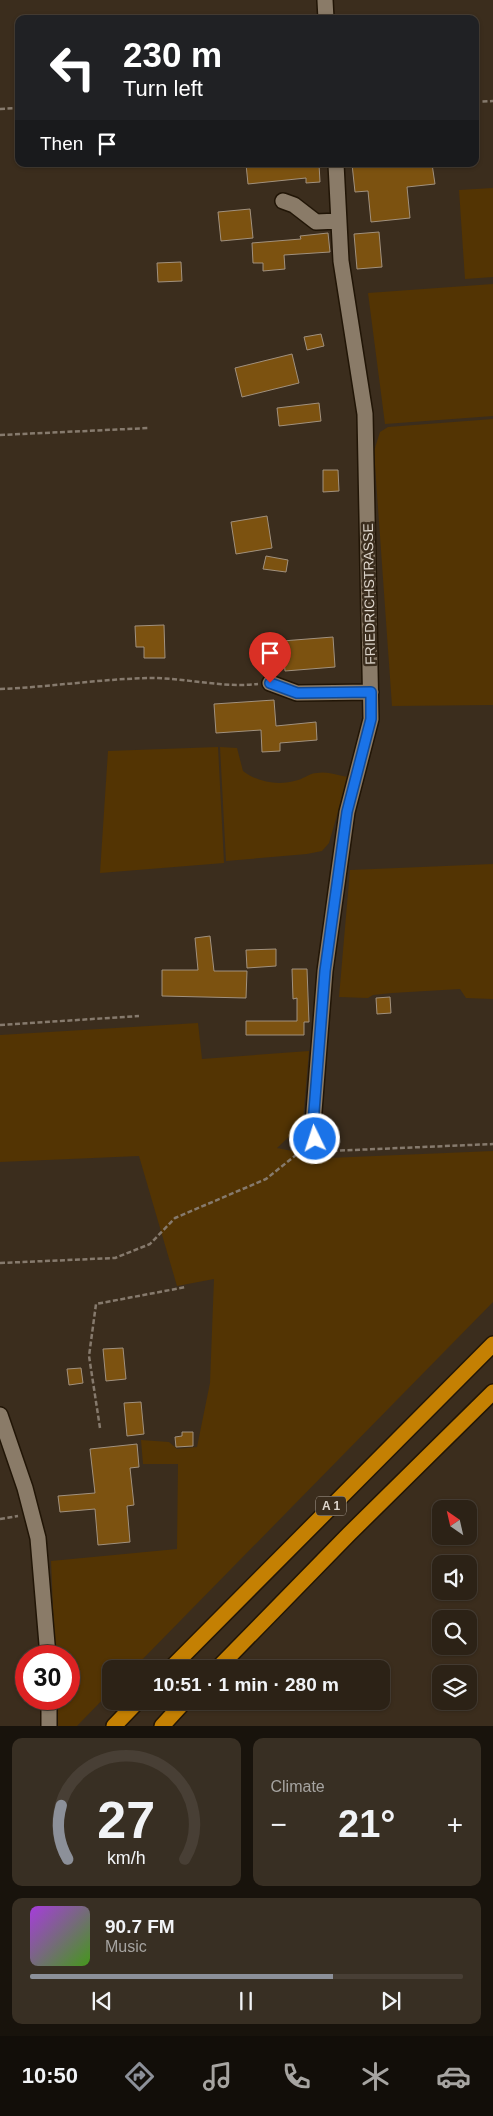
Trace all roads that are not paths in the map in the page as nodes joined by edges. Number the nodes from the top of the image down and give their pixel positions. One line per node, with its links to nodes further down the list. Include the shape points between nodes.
1 (325, 0): 2 (street)
2 (326, 15)
3 (336, 167): 5 (street, FRIEDRICHSTRASSE)
4 (282, 201): 5 (street, via 294,205 316,222)
5 (339, 220): 7 (street, FRIEDRICHSTRASSE, via 341,261 365,414)
6 (270, 683): 7 (street, via 297,693)
7 (371, 692): 8 (street, FRIEDRICHSTRASSE, via 371,719 347,812 325,971 313,1124)
8 (315, 1139)
9 (493, 1344): 13 (highway, A 1)
10 (493, 1392): 14 (highway, A 1)
11 (0, 1415): 12 (street, via 28,1496 38,1538)
12 (47, 1645)
13 (179, 1660)
14 (226, 1660)
15 (49, 1710): 18 (street)
16 (129, 1710): 19 (highway)
17 (177, 1710): 20 (highway)
18 (50, 1726)
19 (114, 1726)
20 (162, 1726)

